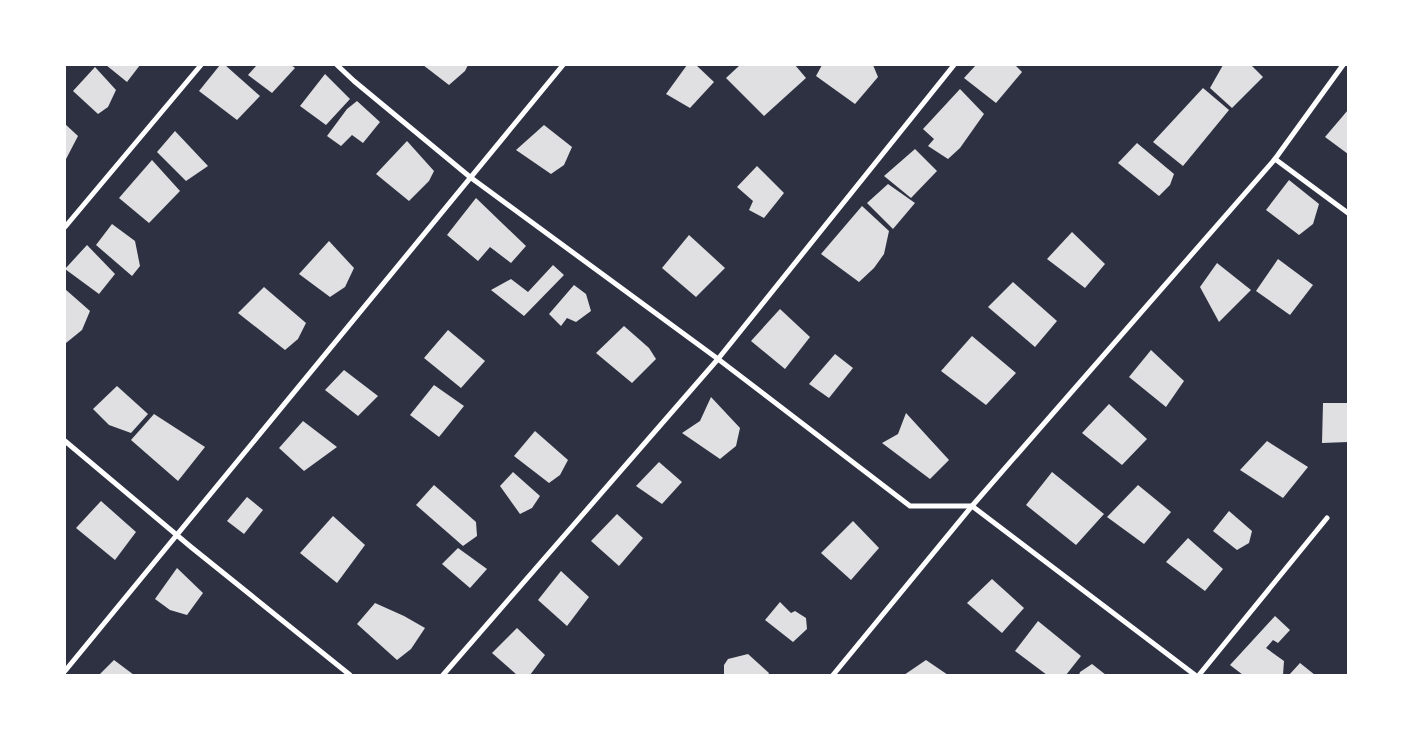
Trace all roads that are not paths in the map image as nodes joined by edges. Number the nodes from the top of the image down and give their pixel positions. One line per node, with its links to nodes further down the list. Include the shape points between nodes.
1 (201, 65): 9 (street)
2 (337, 65): 7 (street)
3 (563, 65): 7 (street)
4 (954, 65): 10 (street)
5 (1343, 65): 6 (street)
6 (1275, 159): 8 (street); 12 (street)
7 (470, 176): 10 (street); 14 (street)
8 (1348, 213)
9 (65, 226)
10 (718, 359): 12 (street, via 910,506); 17 (street)
11 (65, 441): 14 (street)
12 (972, 506): 18 (street); 19 (street)
13 (1327, 518): 20 (street)
14 (177, 535): 15 (street); 16 (street)
15 (65, 672)
16 (350, 675)
17 (443, 675)
18 (833, 675)
19 (1195, 675)
20 (1199, 675)

